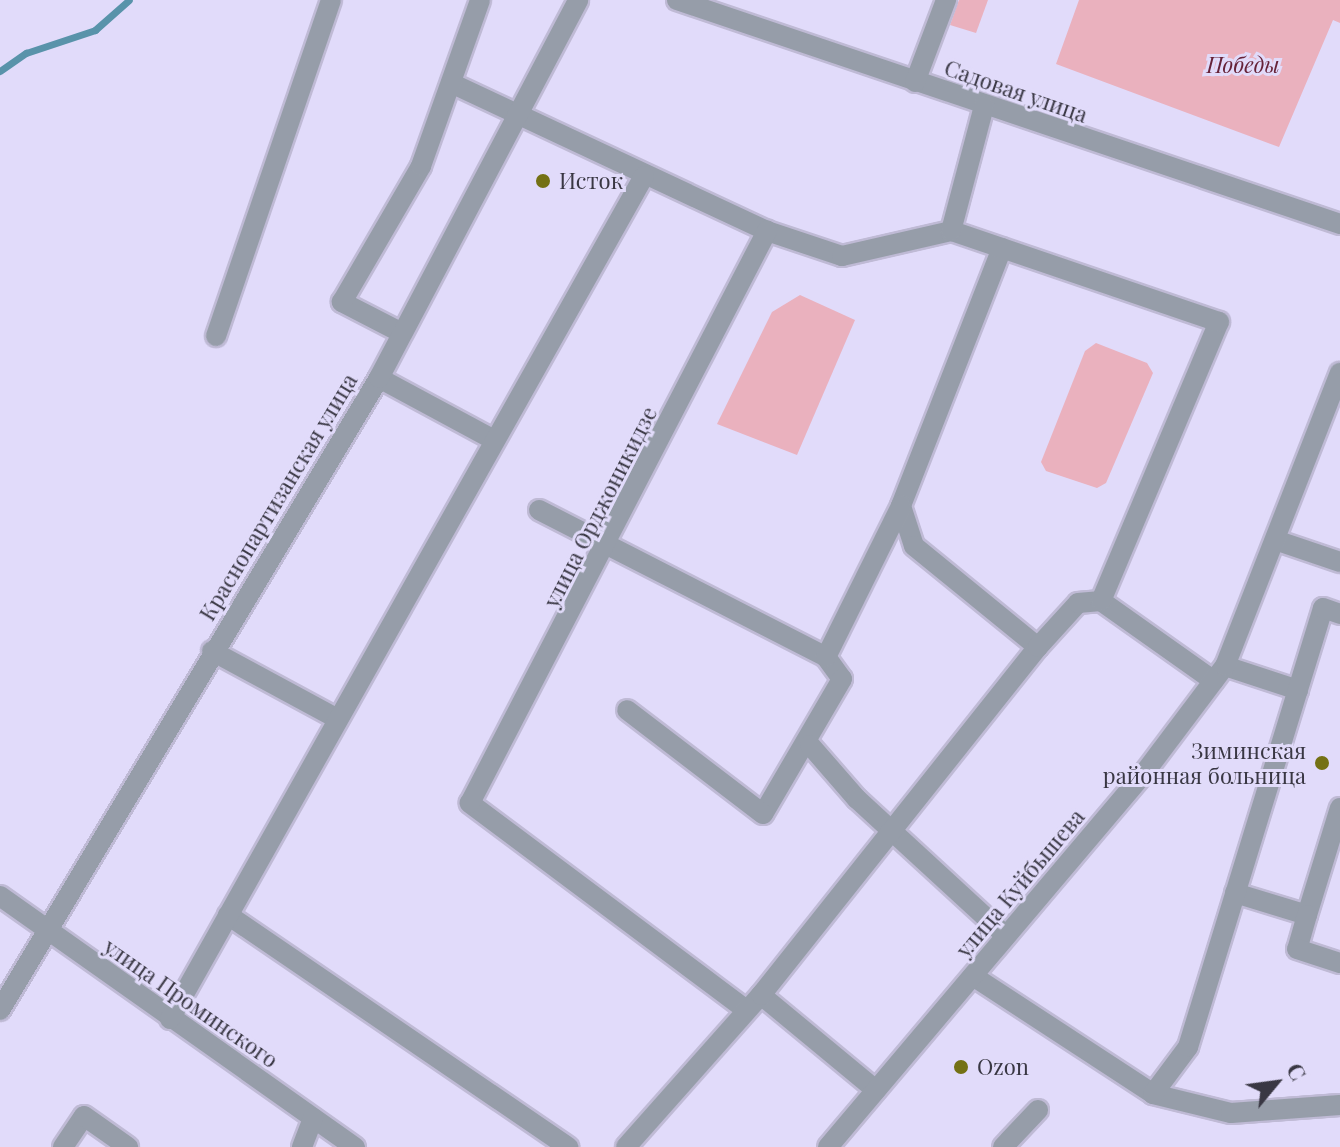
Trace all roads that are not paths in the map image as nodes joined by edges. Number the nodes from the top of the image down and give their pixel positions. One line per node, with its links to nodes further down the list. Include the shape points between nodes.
1 (331, 0): 16 (street)
2 (480, 0): 7 (street)
3 (578, 0): 9 (street, Краснопартизанская улица)
4 (677, 0): 6 (street, Садовая улица)
5 (946, 0): 6 (street)
6 (915, 82): 8 (street, Садовая улица)
7 (451, 83): 9 (street); 15 (street, via 421,166 342,302)
8 (984, 106): 11 (street, Садовая улица); 13 (street)
9 (518, 115): 10 (street); 15 (street, Краснопартизанская улица)
10 (644, 176): 12 (street); 19 (street)
11 (1340, 224)
12 (767, 231): 13 (street, via 842,256); 23 (street, улица Орджоникидзе)
13 (951, 231): 14 (street)
14 (1002, 248): 20 (street); 25 (street, via 1219,322)
15 (402, 333): 18 (street, Краснопартизанская улица)
16 (216, 336)
17 (1340, 373): 22 (street, улица Куйбышева)
18 (379, 378): 19 (street); 28 (street, Краснопартизанская улица)
19 (494, 440): 33 (street)
20 (901, 506): 27 (street, via 914,546); 29 (street)
21 (539, 510): 23 (street)
22 (1275, 540): 24 (street); 30 (street, улица Куйбышева)
23 (608, 548): 29 (street); 46 (street, улица Орджоникидзе, via 470,803)
24 (1340, 562)
25 (1101, 601): 27 (street, via 1078,603); 30 (street)
26 (1340, 614): 31 (street, via 1323,608)
27 (1038, 647): 36 (street)
28 (212, 651): 33 (street); 41 (street, Краснопартизанская улица)
29 (826, 657): 34 (street, via 842,679)
30 (1220, 673): 31 (street); 42 (street, улица Куйбышева)
31 (1298, 690): 37 (street)
32 (627, 710): 34 (street, via 763,814)
33 (338, 719): 39 (street)
34 (810, 745): 36 (street)
35 (1340, 808): 40 (street)
36 (895, 831): 42 (street); 45 (street)
37 (1235, 893): 40 (street); 50 (street, via 1188,1047)
38 (0, 896): 41 (street, улица Проминского)
39 (228, 915): 48 (street); 58 (street)
40 (1307, 915): 43 (street, via 1297,949)
41 (48, 930): 47 (street, Краснопартизанская улица); 48 (street, улица Проминского)
42 (1006, 936): 44 (street, улица Куйбышева)
43 (1340, 963)
44 (973, 976): 49 (street, улица Куйбышева); 50 (street)
45 (761, 995): 46 (street); 49 (street)
46 (745, 1009): 59 (street)
47 (0, 1010)
48 (170, 1019): 53 (street, улица Проминского)
49 (876, 1090): 60 (street, улица Куйбышева)
50 (1153, 1094): 51 (street, via 1231,1113)
51 (1340, 1105)
52 (1038, 1110): 61 (street)
53 (313, 1118): 56 (street); 57 (street, улица Проминского)
54 (63, 1147): 55 (street, via 84,1116)
55 (128, 1147)
56 (302, 1147)
57 (355, 1147)
58 (568, 1147)
59 (626, 1147)
60 (828, 1147)
61 (1003, 1147)

